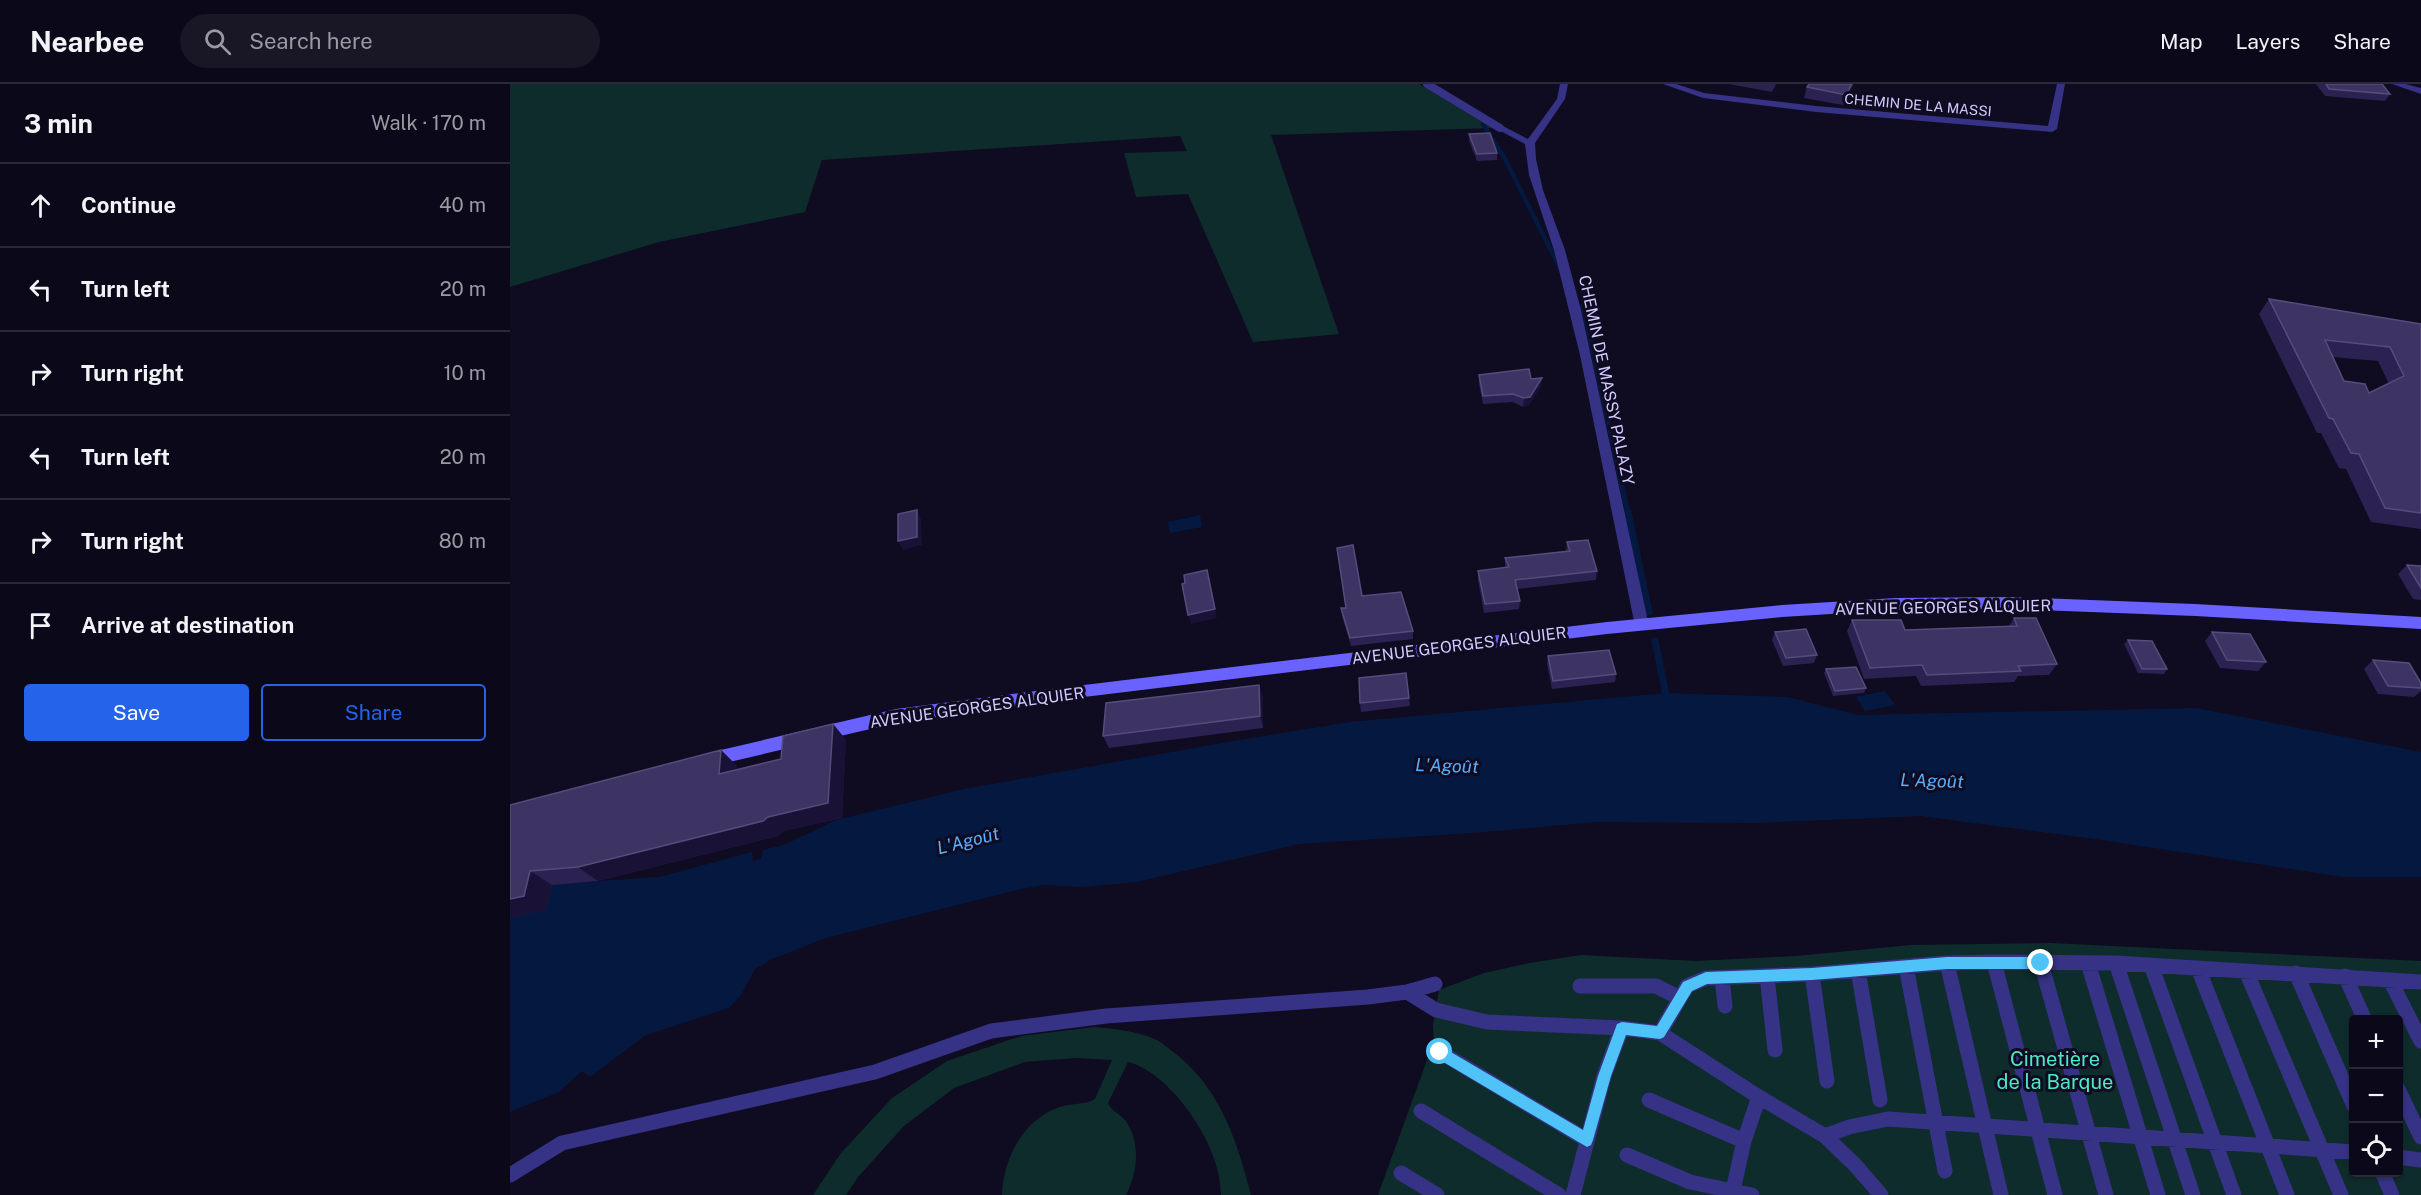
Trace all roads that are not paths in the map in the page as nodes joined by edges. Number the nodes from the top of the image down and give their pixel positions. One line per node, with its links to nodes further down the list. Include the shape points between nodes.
1 (1427, 84): 7 (lane)
2 (1564, 84): 8 (street, via 1561,99)
3 (1666, 84): 4 (street, CHEMIN DE LA MASSI, via 1703,94 1816,109 2052,129)
4 (2061, 84)
5 (2396, 84): 6 (street)
6 (2421, 90)
7 (1500, 128): 8 (street)
8 (1530, 143): 10 (street, CHEMIN DE MASSY PALAZY, via 1534,180 1567,274)
9 (2421, 623): 10 (main road, AVENUE GEORGES ALQUIER, via 2010,603 1782,611)
10 (1642, 626): 11 (main road, AVENUE GEORGES ALQUIER, via 1275,667 896,716)
11 (693, 764)
12 (1994, 962): 13 (lane); 14 (lane); 49 (lane)
13 (1947, 963): 18 (lane); 48 (lane)
14 (2041, 963): 15 (lane); 50 (lane)
15 (2088, 963): 16 (lane); 52 (lane)
16 (2116, 963): 17 (lane); 54 (lane)
17 (2151, 965): 19 (lane); 57 (lane)
18 (1906, 966): 20 (lane); 47 (lane)
19 (2198, 968): 21 (lane); 58 (lane)
20 (1858, 970): 23 (lane); 45 (lane)
21 (2246, 970): 22 (lane); 59 (lane)
22 (2296, 973): 25 (lane); 41 (lane)
23 (1812, 974): 24 (lane); 40 (lane)
24 (1767, 976): 26 (lane); 38 (lane)
25 (2345, 976): 27 (lane); 34 (lane)
26 (1722, 978): 32 (lane, via 1706,978 1687,986); 33 (lane)
27 (2390, 980): 28 (lane); 37 (lane)
28 (2421, 982)
29 (1435, 984): 31 (lane)
30 (1580, 986): 32 (lane, via 1656,986)
31 (1407, 992): 35 (lane, via 1436,1010 1487,1022); 66 (lane, via 1106,1016 992,1032 874,1071 562,1143)
32 (1680, 998): 36 (lane)
33 (1725, 1006)
34 (2363, 1015)
35 (1622, 1028): 36 (lane); 55 (lane)
36 (1660, 1033): 42 (lane)
37 (2421, 1041)
38 (1775, 1050)
39 (1440, 1052): 55 (lane)
40 (1827, 1081)
41 (2349, 1095)
42 (1759, 1097): 51 (lane); 56 (lane)
43 (2403, 1099): 53 (lane)
44 (1649, 1100): 56 (lane)
45 (1881, 1100)
46 (1421, 1111): 70 (lane)
47 (1936, 1123): 48 (lane); 51 (lane, via 1888,1119); 64 (lane)
48 (1985, 1126): 49 (lane); 74 (lane)
49 (2038, 1130): 50 (lane); 75 (lane)
50 (2089, 1133): 52 (lane); 76 (lane)
51 (1825, 1136): 73 (lane)
52 (2140, 1136): 54 (lane); 77 (lane)
53 (2421, 1137)
54 (2174, 1139): 57 (lane); 78 (lane)
55 (1587, 1140): 71 (lane)
56 (1744, 1141): 68 (lane)
57 (2215, 1142): 58 (lane); 79 (lane)
58 (2268, 1146): 59 (lane); 80 (lane)
59 (2322, 1150): 60 (lane); 81 (lane)
60 (2349, 1152)
61 (1627, 1155): 68 (lane, via 1690,1182)
62 (2403, 1158): 63 (lane)
63 (2421, 1160)
64 (1945, 1171)
65 (1401, 1173): 69 (lane)
66 (510, 1175)
67 (2384, 1177): 82 (lane)
68 (1732, 1192): 72 (lane)
69 (1437, 1195)
70 (1559, 1195)
71 (1573, 1195)
72 (1752, 1195)
73 (1881, 1195)
74 (2001, 1195)
75 (2055, 1195)
76 (2106, 1195)
77 (2158, 1195)
78 (2193, 1195)
79 (2234, 1195)
80 (2288, 1195)
81 (2341, 1195)
82 (2392, 1195)

